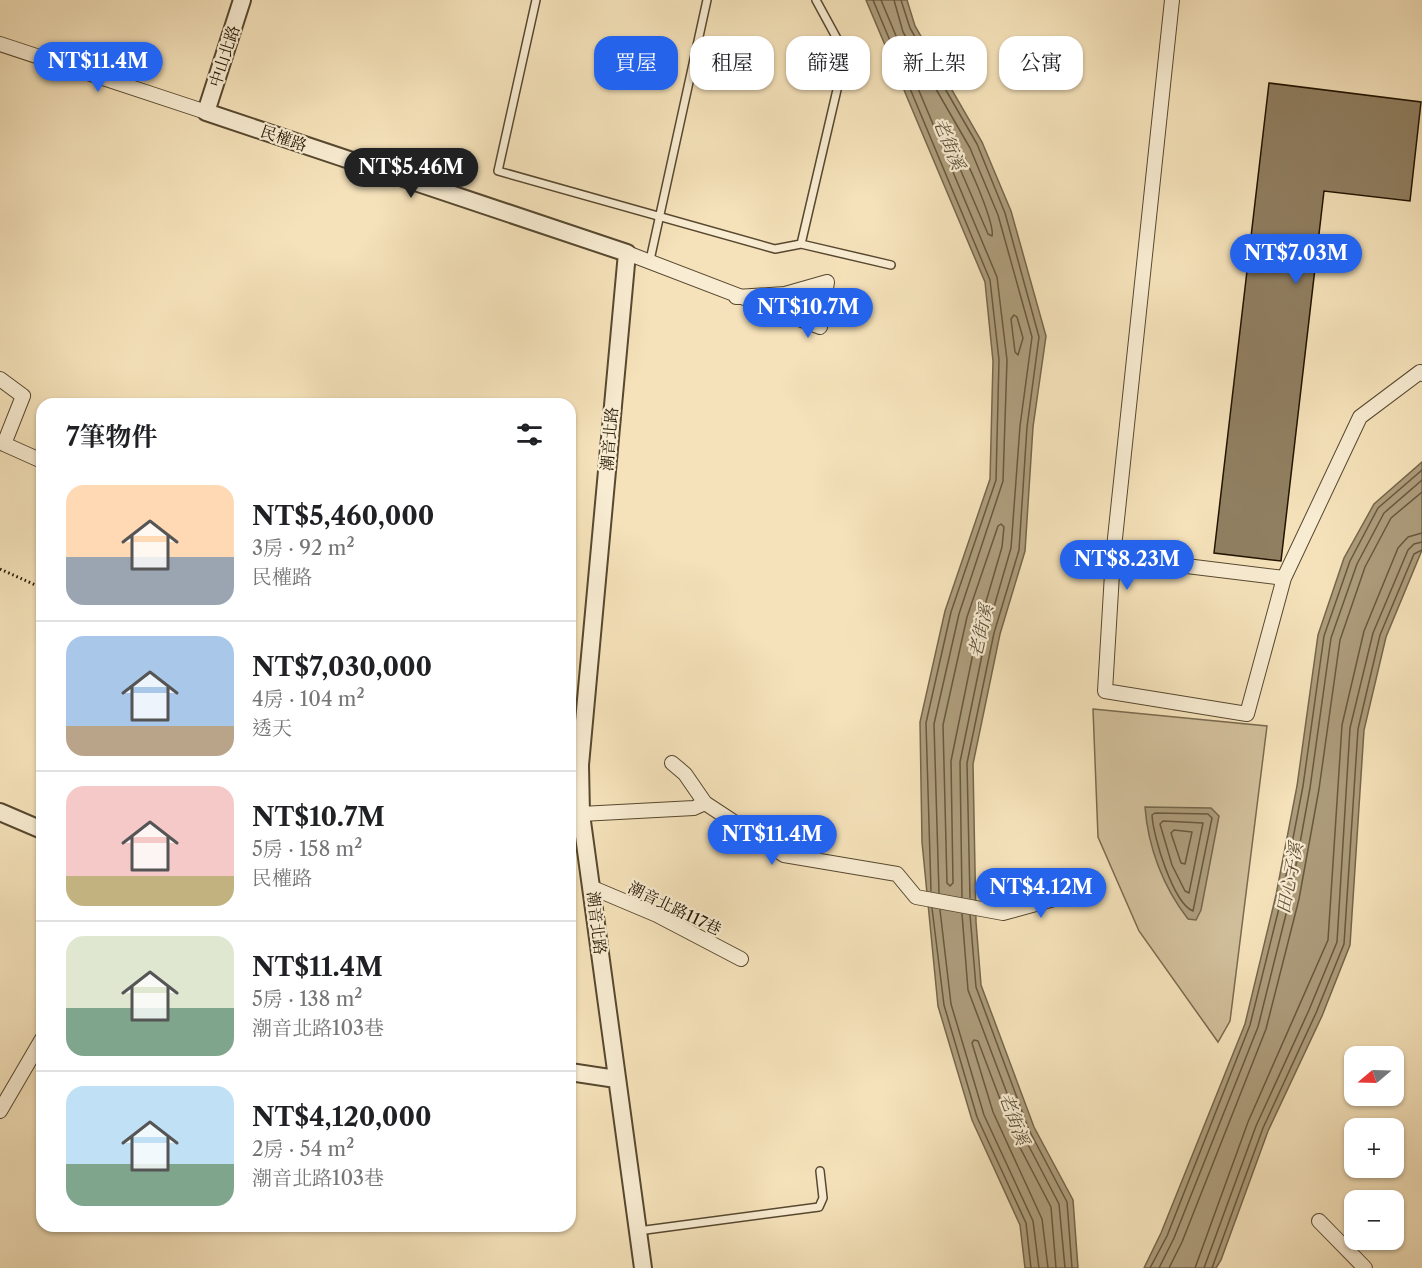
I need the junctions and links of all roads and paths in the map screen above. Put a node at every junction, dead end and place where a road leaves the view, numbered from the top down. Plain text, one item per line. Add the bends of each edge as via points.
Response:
1 (242, 0) edge
2 (536, 0) edge
3 (707, 0) edge
4 (816, 0) edge
5 (1172, 0) edge
6 (0, 44) edge
7 (206, 112) junction
8 (658, 215) junction
9 (801, 244) junction
10 (627, 253) junction
11 (650, 260) junction
12 (891, 265) dead end
13 (736, 297) junction
14 (1421, 373) edge
15 (0, 379) edge
16 (2, 445) edge
17 (36, 459) edge
18 (1113, 557) junction
19 (0, 568) edge
20 (1284, 578) junction
21 (36, 585) edge
22 (577, 731) edge
23 (672, 763) dead end
24 (705, 803) junction
25 (0, 812) edge
26 (581, 814) junction
27 (36, 827) edge
28 (593, 888) junction
29 (1094, 888) dead end
30 (741, 959) dead end
31 (36, 1049) edge
32 (576, 1073) edge
33 (616, 1078) junction
34 (0, 1111) edge
35 (820, 1171) dead end
36 (1319, 1221) dead end
37 (638, 1231) junction
38 (643, 1268) edge
39 (1365, 1268) edge

1 - 7 street, 中山北路
2 - 8 lane via 498,171
3 - 8 lane
4 - 9 lane via 841,46 843,64
5 - 18 street
6 - 7 street, 民權路
7 - 10 street, 民權路
8 - 9 lane via 775,249
8 - 11 lane
9 - 12 lane
10 - 11 street, 民權路
10 - 22 street, 潮音北路
11 - 13 street, 民權路
13 - 13 street, 民權路 via 820,327 827,282 785,294
14 - 20 street via 1360,417
15 - 16 street via 23,396
16 - 17 street
18 - 20 street
18 - 20 street via 1105,691 1247,714
19 - 21 path
22 - 26 street, 潮音北路
23 - 24 street via 685,774
24 - 26 street via 694,808
24 - 29 street via 784,855 897,874 916,897 1003,913
25 - 27 street
26 - 28 street, 潮音北路
28 - 30 street, 潮音北路117巷 via 657,915
28 - 33 street, 潮音北路
31 - 34 street
32 - 33 street
33 - 37 street, 潮音北路
35 - 37 lane via 823,1198 819,1207
36 - 39 street
37 - 38 street, 潮音北路

